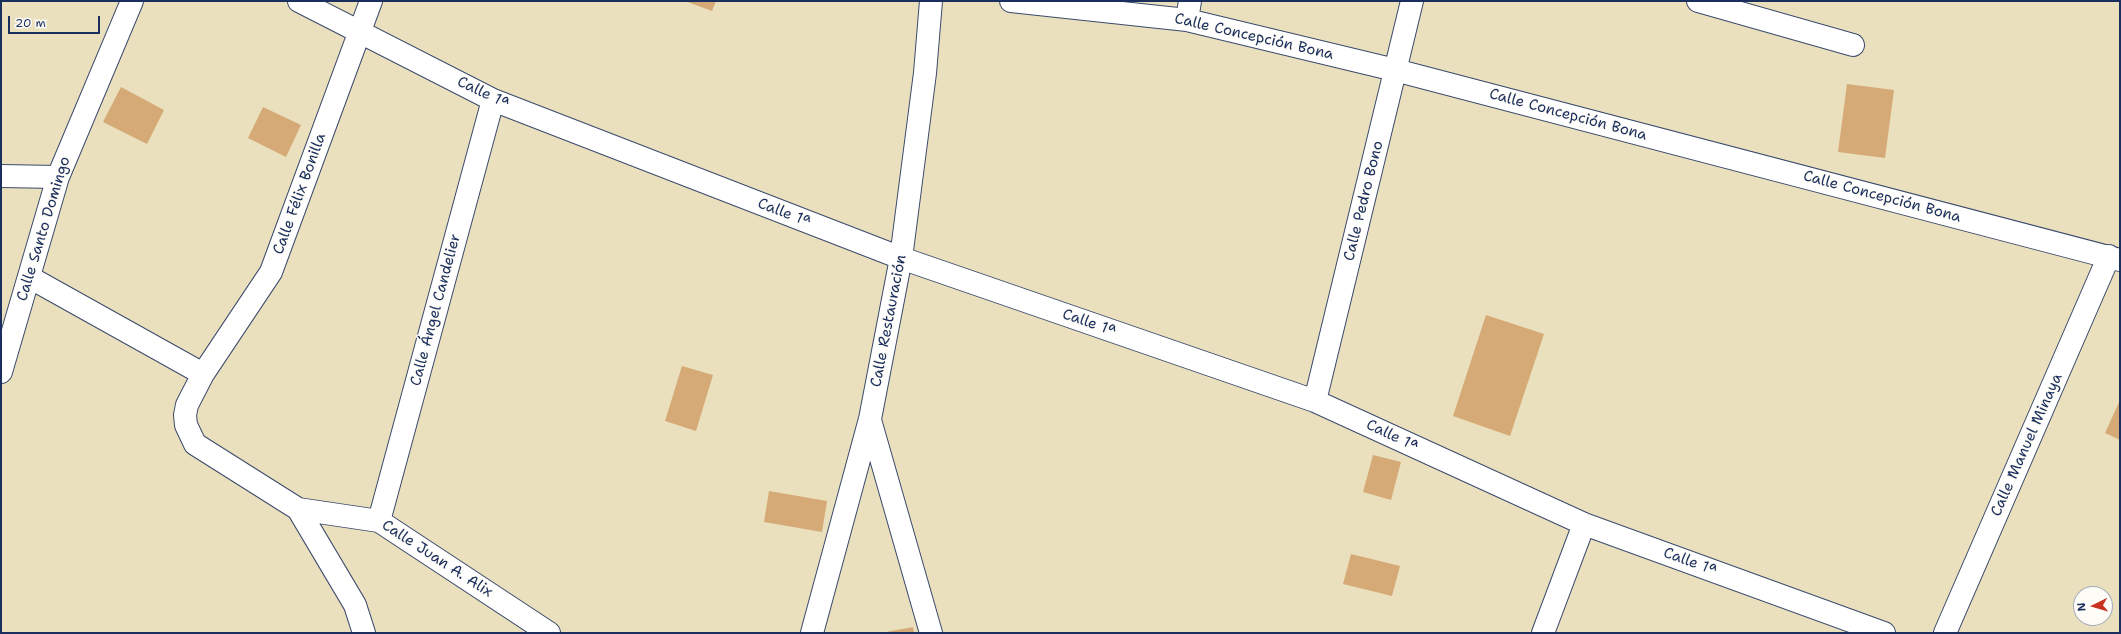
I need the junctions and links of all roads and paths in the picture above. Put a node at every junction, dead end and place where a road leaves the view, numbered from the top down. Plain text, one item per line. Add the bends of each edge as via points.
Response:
1 (132, 1) edge
2 (299, 1) edge
3 (371, 1) edge
4 (931, 1) edge
5 (1011, 1) edge
6 (1412, 1) edge
7 (1698, 1) edge
8 (1189, 11) edge
9 (360, 30) junction
10 (1852, 45) dead end
11 (1395, 70) junction
12 (493, 100) junction
13 (1, 176) edge
14 (58, 177) junction
15 (901, 258) junction
16 (2115, 258) edge
17 (29, 277) junction
18 (1, 372) edge
19 (203, 374) junction
20 (1315, 401) junction
21 (870, 419) junction
22 (298, 509) junction
23 (379, 521) junction
24 (1584, 524) junction
25 (364, 633) edge
26 (549, 633) edge
27 (812, 633) edge
28 (931, 633) edge
29 (1543, 633) edge
30 (1884, 633) edge
31 (1945, 633) edge

1 - 14 street, Calle Santo Domingo
2 - 9 street, Calle 1ª
3 - 9 street, Calle Félix Bonilla
4 - 15 street, Calle Restauración
5 - 8 street, Calle Concepción Bona
6 - 11 street, Calle Pedro Bono
7 - 10 street
8 - 11 street, Calle Concepción Bona
9 - 12 street, Calle 1ª
9 - 19 street, Calle Félix Bonilla via 271,272
11 - 16 street, Calle Concepción Bona
11 - 20 street, Calle Pedro Bono
12 - 15 street, Calle 1ª
12 - 23 street, Calle Ángel Candelier
13 - 14 street
14 - 17 street, Calle Santo Domingo
15 - 20 street, Calle 1ª
15 - 21 street, Calle Restauración
16 - 31 street, Calle Manuel Minaya
17 - 18 street, Calle Santo Domingo
17 - 19 street
19 - 22 street, Calle Juan A. Alix via 184,415 189,435 195,444
20 - 24 street, Calle 1ª
21 - 27 street
21 - 28 street, Calle Restauración
22 - 23 street, Calle Juan A. Alix
22 - 25 street via 355,606
23 - 26 street, Calle Juan A. Alix
24 - 29 street
24 - 30 street, Calle 1ª

